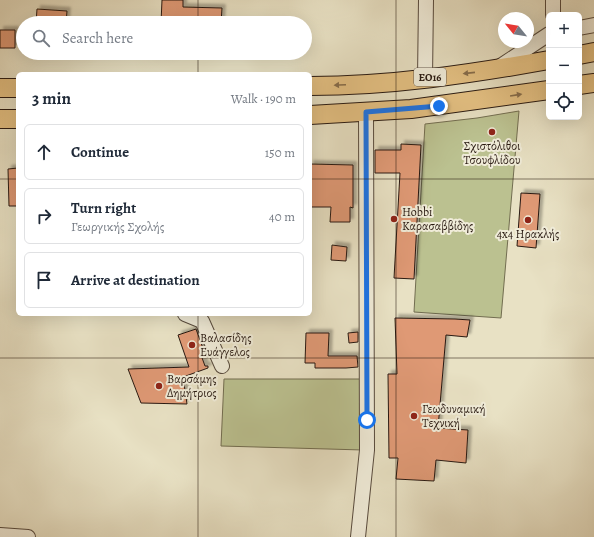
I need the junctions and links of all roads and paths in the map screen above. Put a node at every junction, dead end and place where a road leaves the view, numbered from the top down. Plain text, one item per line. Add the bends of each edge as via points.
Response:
1 (426, 0) edge
2 (553, 0) edge
3 (553, 12) edge
4 (594, 25) edge
5 (582, 27) edge
6 (546, 36) edge
7 (594, 52) edge
8 (582, 54) edge
9 (546, 61) edge
10 (494, 70) junction
11 (425, 78) junction
12 (594, 83) edge
13 (582, 85) edge
14 (312, 86) edge
15 (0, 88) edge
16 (16, 88) edge
17 (546, 90) edge
18 (366, 112) junction
19 (312, 115) edge
20 (0, 119) edge
21 (16, 119) edge
22 (190, 316) edge
23 (222, 366) dead end
24 (0, 535) edge
25 (28, 537) edge
26 (358, 537) edge

1 - 11 street
2 - 3 street
4 - 5 street
6 - 10 street
7 - 8 main road
9 - 10 main road, ΕΟ16
10 -> 11 main road, ΕΟ16
11 -> 14 main road, ΕΟ16
12 - 13 main road
15 - 16 main road
18 -> 17 main road via 446,105
18 - 19 main road
18 - 26 street via 367,450
20 - 21 main road
22 - 23 street via 202,321
24 - 25 street

